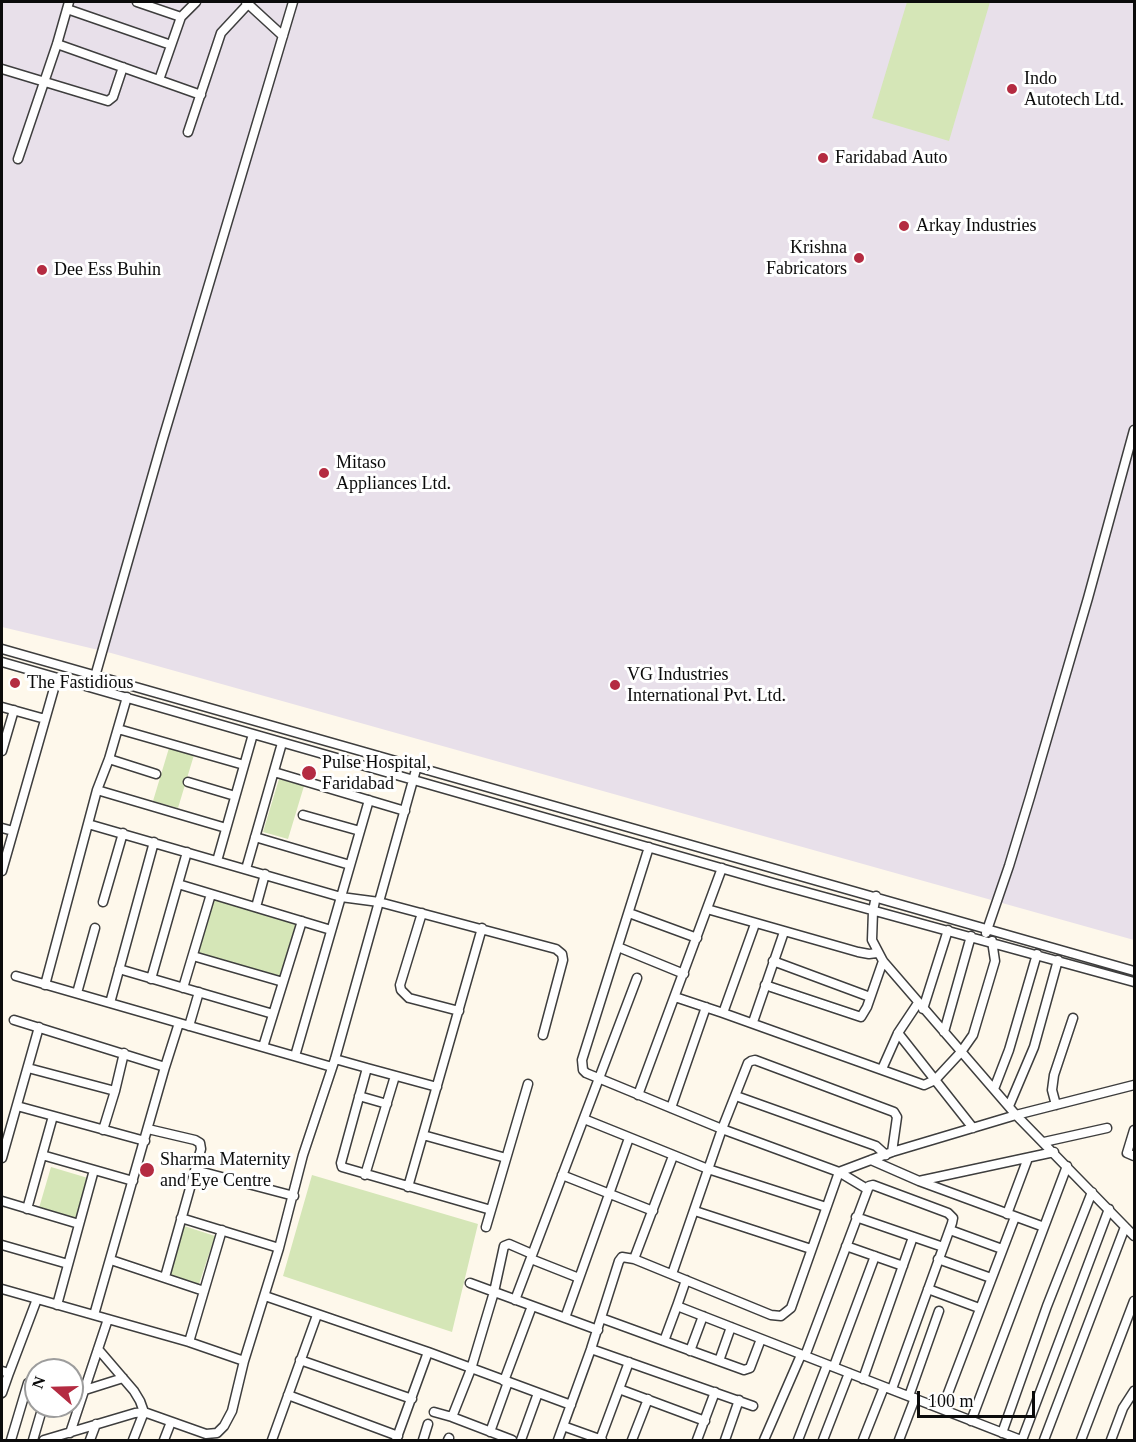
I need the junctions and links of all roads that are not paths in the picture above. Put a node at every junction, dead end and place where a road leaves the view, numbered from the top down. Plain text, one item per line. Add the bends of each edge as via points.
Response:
1 (137, 2) edge
2 (195, 2) edge
3 (293, 2) edge
4 (247, 3) edge
5 (68, 5) edge
6 (181, 17) junction
7 (283, 36) junction
8 (57, 44) junction
9 (171, 45) junction
10 (123, 67) junction
11 (2, 69) edge
12 (159, 80) junction
13 (44, 81) junction
14 (201, 95) junction
15 (188, 132) dead end
16 (18, 159) dead end
17 (1134, 430) edge
18 (2, 649) edge
19 (2, 662) edge
20 (96, 676) junction
21 (57, 678) junction
22 (107, 679) junction
23 (92, 688) junction
24 (103, 692) junction
25 (127, 697) junction
26 (2, 707) edge
27 (14, 710) junction
28 (45, 719) junction
29 (118, 729) junction
30 (253, 734) junction
31 (282, 742) junction
32 (2, 751) edge
33 (109, 759) junction
34 (244, 765) junction
35 (417, 766) junction
36 (273, 772) junction
37 (156, 774) dead end
38 (413, 780) junction
39 (188, 782) dead end
40 (97, 790) junction
41 (235, 796) junction
42 (369, 800) junction
43 (405, 811) junction
44 (303, 815) dead end
45 (88, 824) junction
46 (2, 828) edge
47 (226, 828) junction
48 (13, 831) junction
49 (360, 831) junction
50 (123, 833) junction
51 (255, 837) junction
52 (154, 842) junction
53 (649, 847) junction
54 (187, 852) junction
55 (217, 861) junction
56 (350, 865) junction
57 (722, 868) junction
58 (246, 869) junction
59 (2, 871) edge
60 (265, 874) junction
61 (178, 884) junction
62 (211, 894) junction
63 (876, 896) junction
64 (341, 897) junction
65 (103, 902) dead end
66 (379, 902) junction
67 (256, 907) junction
68 (707, 909) junction
69 (873, 911) junction
70 (422, 913) junction
71 (629, 913) junction
72 (302, 921) junction
73 (755, 924) junction
74 (95, 928) dead end
75 (482, 928) junction
76 (988, 929) junction
77 (331, 930) junction
78 (948, 930) junction
79 (784, 932) junction
80 (971, 936) junction
81 (697, 938) junction
82 (988, 940) junction
83 (618, 947) junction
84 (877, 953) junction
85 (1037, 954) junction
86 (192, 956) junction
87 (1058, 960) junction
88 (773, 961) junction
89 (883, 961) junction
90 (120, 969) junction
91 (1134, 971) edge
92 (684, 974) junction
93 (16, 976) dead end
94 (637, 978) dead end
95 (151, 979) junction
96 (283, 982) junction
97 (1134, 982) edge
98 (45, 985) junction
99 (765, 985) junction
100 (183, 988) junction
101 (199, 992) junction
102 (76, 993) junction
103 (675, 997) junction
104 (870, 997) junction
105 (110, 1003) junction
106 (921, 1006) junction
107 (706, 1007) junction
108 (459, 1011) junction
109 (723, 1012) junction
110 (273, 1014) junction
111 (1073, 1018) dead end
112 (14, 1020) dead end
113 (753, 1022) junction
114 (179, 1023) junction
115 (189, 1026) junction
116 (39, 1028) junction
117 (944, 1032) junction
118 (898, 1033) junction
119 (543, 1035) dead end
120 (263, 1047) junction
121 (961, 1052) junction
122 (124, 1053) junction
123 (295, 1056) junction
124 (334, 1063) junction
125 (165, 1067) junction
126 (28, 1068) junction
127 (367, 1068) junction
128 (882, 1070) junction
129 (395, 1076) junction
130 (599, 1079) junction
131 (935, 1080) junction
132 (528, 1084) dead end
133 (1134, 1085) edge
134 (437, 1087) junction
135 (994, 1089) junction
136 (116, 1091) junction
137 (638, 1095) junction
138 (359, 1096) junction
139 (736, 1096) junction
140 (387, 1104) junction
141 (1056, 1105) junction
142 (16, 1106) junction
143 (1009, 1106) junction
144 (671, 1108) junction
145 (1016, 1115) junction
146 (53, 1116) junction
147 (584, 1119) junction
148 (973, 1128) junction
149 (1107, 1128) dead end
150 (148, 1129) junction
151 (103, 1130) junction
152 (722, 1130) junction
153 (1134, 1130) edge
154 (5, 1135) edge
155 (423, 1135) junction
156 (630, 1138) junction
157 (145, 1141) junction
158 (1044, 1142) junction
159 (1054, 1152) junction
160 (889, 1154) junction
161 (42, 1155) junction
162 (672, 1156) junction
163 (1134, 1156) edge
164 (2, 1158) edge
165 (506, 1158) junction
166 (1028, 1158) junction
167 (871, 1160) junction
168 (1068, 1166) junction
169 (708, 1169) junction
170 (94, 1170) junction
171 (195, 1170) junction
172 (839, 1172) junction
173 (365, 1175) junction
174 (562, 1175) junction
175 (133, 1181) junction
176 (919, 1181) junction
177 (408, 1187) junction
178 (867, 1189) junction
179 (1092, 1192) junction
180 (610, 1193) junction
181 (294, 1196) junction
182 (2, 1201) edge
183 (826, 1207) junction
184 (27, 1209) junction
185 (1109, 1209) junction
186 (491, 1210) junction
187 (653, 1211) junction
188 (695, 1211) junction
189 (1011, 1215) junction
190 (856, 1217) junction
191 (181, 1218) junction
192 (80, 1224) junction
193 (486, 1227) dead end
194 (1044, 1227) junction
195 (1125, 1227) junction
196 (222, 1230) junction
197 (950, 1230) junction
198 (1134, 1236) edge
199 (913, 1237) junction
200 (2, 1245) edge
201 (846, 1246) junction
202 (943, 1246) junction
203 (279, 1248) junction
204 (811, 1249) junction
205 (1002, 1249) junction
206 (874, 1256) junction
207 (532, 1257) junction
208 (634, 1259) junction
209 (939, 1259) junction
210 (111, 1260) junction
211 (68, 1264) junction
212 (903, 1266) junction
213 (672, 1274) junction
214 (165, 1277) junction
215 (579, 1278) junction
216 (991, 1278) junction
217 (686, 1280) junction
218 (470, 1283) dead end
219 (2, 1289) edge
220 (928, 1289) junction
221 (204, 1291) junction
222 (494, 1292) junction
223 (265, 1296) junction
224 (37, 1299) junction
225 (515, 1300) junction
226 (1134, 1301) edge
227 (57, 1305) junction
228 (532, 1306) junction
229 (677, 1306) junction
230 (979, 1308) junction
231 (939, 1311) dead end
232 (94, 1315) junction
233 (316, 1315) junction
234 (703, 1316) junction
235 (565, 1318) junction
236 (602, 1318) junction
237 (108, 1319) junction
238 (731, 1327) junction
239 (598, 1330) junction
240 (761, 1339) junction
241 (664, 1341) junction
242 (189, 1342) junction
243 (98, 1349) junction
244 (591, 1349) junction
245 (690, 1351) junction
246 (428, 1352) junction
247 (803, 1356) junction
248 (300, 1360) junction
249 (244, 1361) junction
250 (719, 1361) junction
251 (629, 1362) junction
252 (830, 1365) junction
253 (471, 1369) junction
254 (5, 1372) edge
255 (849, 1373) junction
256 (123, 1378) junction
257 (863, 1378) junction
258 (506, 1382) junction
259 (888, 1388) junction
260 (619, 1389) junction
261 (85, 1390) junction
262 (1134, 1391) edge
263 (715, 1392) junction
264 (2, 1393) edge
265 (538, 1393) junction
266 (24, 1395) edge
267 (288, 1395) junction
268 (912, 1397) junction
269 (412, 1399) junction
270 (648, 1399) junction
271 (739, 1400) junction
272 (571, 1405) junction
273 (753, 1406) dead end
274 (942, 1409) junction
275 (144, 1412) junction
276 (434, 1412) dead end
277 (452, 1417) junction
278 (39, 1418) edge
279 (705, 1421) junction
280 (971, 1421) junction
281 (171, 1422) junction
282 (96, 1424) junction
283 (428, 1424) dead end
284 (563, 1426) junction
285 (490, 1432) junction
286 (70, 1433) junction
287 (206, 1434) junction
288 (1002, 1436) edge
289 (397, 1438) edge
290 (12, 1440) edge
291 (33, 1440) edge
292 (49, 1440) edge
293 (90, 1440) edge
294 (133, 1440) edge
295 (164, 1440) edge
296 (215, 1440) edge
297 (275, 1440) edge
298 (423, 1440) edge
299 (512, 1440) edge
300 (521, 1440) edge
301 (558, 1440) edge
302 (601, 1440) edge
303 (632, 1440) edge
304 (698, 1440) edge
305 (725, 1440) edge
306 (764, 1440) edge
307 (798, 1440) edge
308 (823, 1440) edge
309 (863, 1440) edge
310 (899, 1440) edge
311 (1022, 1440) edge
312 (1044, 1440) edge
313 (1081, 1440) edge
314 (1111, 1440) edge

1 - 6 street
2 - 6 street
3 - 7 street
4 - 7 street
4 - 14 street via 221,33
5 - 8 street
5 - 9 street
6 - 9 street
7 - 20 street
8 - 10 street
8 - 13 street
9 - 12 street
10 - 12 street
10 - 13 street via 108,101
11 - 13 street
12 - 14 street
13 - 16 street
14 - 15 street
17 - 76 street via 1043,753
18 - 20 street
19 - 21 street
20 - 22 street
20 - 23 street
21 - 23 street
21 - 28 street
22 - 24 street
22 - 35 street
23 - 24 street
24 - 25 street
25 - 29 street
25 - 30 street
26 - 27 street
27 - 28 street
27 - 32 street
28 - 48 street
29 - 33 street
29 - 34 street
30 - 31 street
30 - 34 street
31 - 36 street
31 - 38 street
33 - 37 street
33 - 40 street
34 - 41 street
35 - 38 street
35 - 63 street
36 - 42 street
36 - 51 street
38 - 43 street
38 - 53 street
39 - 41 street
40 - 45 street
40 - 47 street
41 - 47 street
42 - 43 street
42 - 49 street
43 - 66 street
44 - 49 street
45 - 50 street
45 - 98 street
46 - 48 street
47 - 55 street
48 - 59 street
49 - 56 street
50 - 52 street
50 - 65 street
51 - 56 street
51 - 58 street
52 - 54 street
52 - 90 street
53 - 57 street
53 - 71 street
54 - 55 street
54 - 61 street
55 - 58 street
56 - 64 street
57 - 68 street
57 - 69 street
58 - 60 street
60 - 64 street
60 - 67 street
61 - 62 street
61 - 95 street
62 - 67 street
62 - 86 street
63 - 69 street
63 - 76 street
64 - 66 street
64 - 77 street
66 - 70 street
66 - 124 street
67 - 72 street
68 - 73 street
68 - 81 street
69 - 78 street
69 - 84 street via 872,940
70 - 75 street
70 - 108 street via 401,990 409,998
71 - 81 street
71 - 83 street
72 - 77 street
72 - 96 street
73 - 79 street
73 - 109 street
74 - 102 street
75 - 108 street
75 - 119 street via 562,954
76 - 82 street
76 - 91 street
77 - 123 street
78 - 80 street
78 - 106 street
79 - 84 street via 858,952
79 - 88 street
80 - 82 street
80 - 117 street
81 - 92 street
82 - 85 street
82 - 121 street via 994,961 973,1035
83 - 92 street
83 - 130 street via 582,1060 582,1070
84 - 89 street
85 - 87 street
85 - 135 street
86 - 96 street
86 - 100 street
87 - 97 street
87 - 143 street via 1034,1047
88 - 99 street
88 - 104 street
89 - 104 street
89 - 106 street
90 - 95 street
90 - 105 street
92 - 103 street
93 - 98 street
94 - 130 street
95 - 100 street
96 - 110 street
98 - 102 street
99 - 104 street via 858,1018
99 - 113 street
100 - 101 street
101 - 110 street
101 - 115 street
102 - 105 street
103 - 107 street
103 - 137 street
105 - 114 street
106 - 117 street
106 - 118 street
107 - 109 street
107 - 144 street
108 - 134 street
109 - 113 street
110 - 120 street
111 - 141 street via 1054,1075
112 - 116 street
113 - 128 street
114 - 115 street
114 - 125 street
115 - 120 street
116 - 122 street
116 - 126 street
117 - 121 street
118 - 128 street
118 - 131 street
120 - 123 street
121 - 131 street
121 - 135 street
122 - 125 street
122 - 136 street
123 - 124 street
124 - 127 street
124 - 181 street via 303,1155
125 - 150 street
126 - 136 street
126 - 142 street
127 - 129 street
127 - 138 street
128 - 131 street via 924,1085
129 - 134 street
129 - 140 street
130 - 137 street
130 - 147 street
131 - 148 street
132 - 165 street
133 - 141 street
134 - 155 street
135 - 143 street
136 - 151 street
137 - 144 street
138 - 140 street
138 - 173 street via 341,1163 346,1169
139 - 152 street
139 - 160 street
139 - 160 street via 748,1063 755,1060 894,1112 897,1117
140 - 173 street
141 - 145 street
142 - 146 street
142 - 154 street
143 - 145 street
144 - 152 street
145 - 148 street
145 - 158 street
146 - 151 street
146 - 161 street
147 - 156 street
147 - 174 street
148 - 160 street
149 - 158 street
150 - 157 street
150 - 171 street via 200,1143
151 - 157 street
152 - 169 street
152 - 172 street
153 - 163 street via 1127,1153
154 - 164 street
155 - 165 street
155 - 177 street
156 - 162 street
156 - 180 street
157 - 175 street
158 - 159 street
159 - 166 street
159 - 168 street
160 - 167 street
161 - 170 street
161 - 184 street
162 - 169 street
162 - 187 street
165 - 186 street
166 - 176 street
166 - 189 street
167 - 172 street
167 - 176 street
168 - 179 street
168 - 194 street
169 - 183 street
169 - 188 street
170 - 175 street
170 - 192 street
171 - 181 street
171 - 191 street
172 - 178 street
172 - 183 street
173 - 177 street
174 - 180 street
174 - 207 street
175 - 210 street
176 - 189 street
177 - 186 street
178 - 190 street
178 - 197 street via 873,1185 948,1213 953,1218
179 - 185 street
179 - 288 street
180 - 187 street
180 - 215 street
181 - 203 street
182 - 184 street
183 - 204 street
184 - 192 street
185 - 195 street
185 - 311 street
186 - 193 street
187 - 208 street
188 - 204 street
188 - 213 street
189 - 194 street
189 - 205 street
190 - 199 street
190 - 201 street
191 - 196 street
191 - 214 street
192 - 211 street
194 - 280 street
195 - 198 street
195 - 312 street
196 - 203 street
196 - 221 street
197 - 202 street
197 - 205 street
199 - 202 street
199 - 212 street
200 - 211 street
201 - 206 street
201 - 247 street
202 - 209 street
203 - 223 street
204 - 217 street via 791,1308 781,1316
205 - 216 street
206 - 212 street
206 - 252 street
207 - 215 street
207 - 222 street via 506,1244
207 - 225 street
208 - 213 street
208 - 236 street via 622,1257 619,1261
209 - 216 street
209 - 220 street
210 - 214 street
210 - 232 street
211 - 227 street
212 - 257 street
213 - 217 street
214 - 221 street
215 - 235 street
216 - 230 street
217 - 229 street
218 - 222 street
219 - 224 street
220 - 230 street
220 - 259 street
221 - 242 street
222 - 225 street
222 - 253 street
223 - 233 street
223 - 249 street
224 - 227 street
224 - 254 street
225 - 228 street
226 - 313 street
227 - 232 street
228 - 235 street
228 - 258 street
229 - 234 street
229 - 241 street
230 - 274 street
231 - 268 street
232 - 237 street
233 - 246 street
233 - 248 street
234 - 238 street
234 - 245 street
235 - 239 street
236 - 239 street
236 - 241 street
237 - 242 street
237 - 243 street
238 - 240 street
238 - 250 street
239 - 244 street
240 - 247 street
240 - 250 street via 747,1370
241 - 245 street
242 - 249 street
243 - 256 street
243 - 261 street
244 - 251 street
244 - 272 street
245 - 250 street
246 - 253 street
246 - 269 street
247 - 252 street
247 - 306 street
248 - 267 street
248 - 269 street
249 - 287 street via 232,1411 217,1433
251 - 260 street
251 - 263 street
252 - 255 street
252 - 307 street
253 - 258 street
253 - 277 street
254 - 264 street
255 - 257 street
255 - 308 street
256 - 261 street
256 - 275 street
257 - 259 street
258 - 265 street
258 - 285 street
259 - 268 street
259 - 309 street
260 - 270 street
260 - 302 street
261 - 286 street
262 - 314 street
263 - 271 street
263 - 279 street
265 - 272 street
265 - 300 street
266 - 290 street
267 - 289 street
267 - 297 street
268 - 274 street
268 - 310 street
269 - 289 street
270 - 279 street
270 - 303 street
271 - 273 street
271 - 305 street
272 - 284 street
274 - 280 street
275 - 281 street
275 - 282 street
275 - 294 street
276 - 277 street
277 - 285 street
278 - 291 street
279 - 304 street
280 - 288 street
281 - 287 street
281 - 295 street
282 - 286 street
282 - 293 street
283 - 298 street
284 - 301 street
284 - 302 street
285 - 299 street
286 - 292 street
287 - 296 street
288 - 311 street

